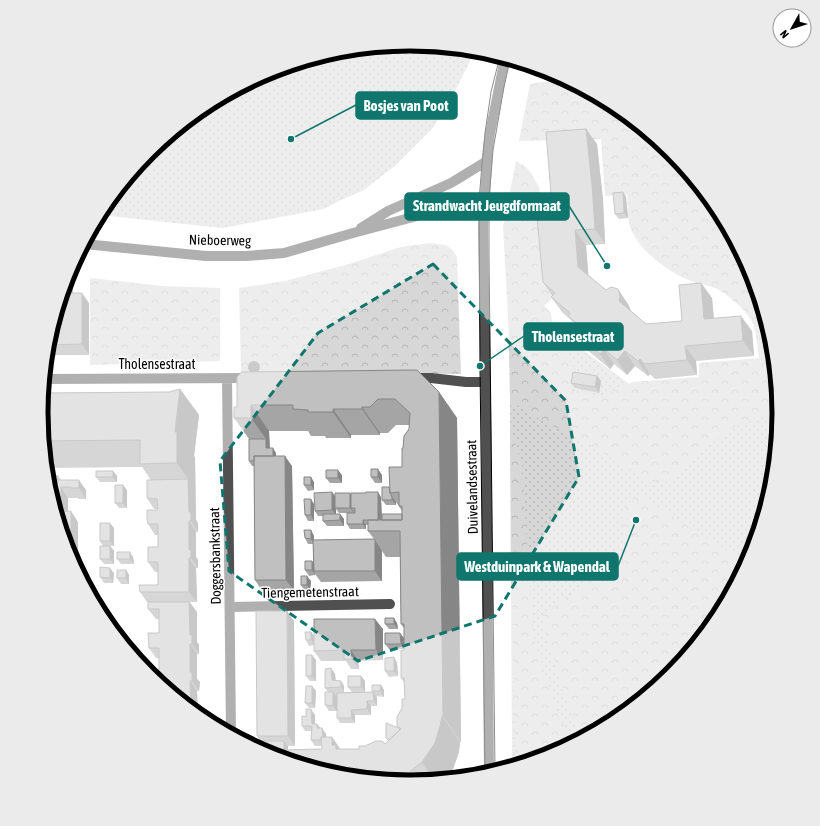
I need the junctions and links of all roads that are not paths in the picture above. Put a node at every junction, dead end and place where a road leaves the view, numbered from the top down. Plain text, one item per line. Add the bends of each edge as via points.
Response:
1 (504, 63) edge
2 (487, 161) junction
3 (484, 200) junction
4 (353, 233) junction
5 (89, 245) edge
6 (226, 378) junction
7 (258, 378) edge
8 (399, 378) edge
9 (50, 379) edge
10 (485, 382) junction
11 (390, 604) dead end
12 (230, 607) junction
13 (231, 728) edge
14 (489, 766) edge

1 - 2 street
2 - 3 street
2 - 4 street, Nieboerweg via 451,183 388,211
3 - 4 street, Nieboerweg
3 - 10 street, Duivelandsestraat
4 - 5 street, Nieboerweg via 284,253 246,256 206,256
6 - 7 street, Tholensestraat
6 - 9 street, Tholensestraat
6 - 12 street, Doggersbankstraat
8 - 10 street
10 - 14 street, Duivelandsestraat
11 - 12 street, Tiengemetenstraat
12 - 13 street, Doggersbankstraat

